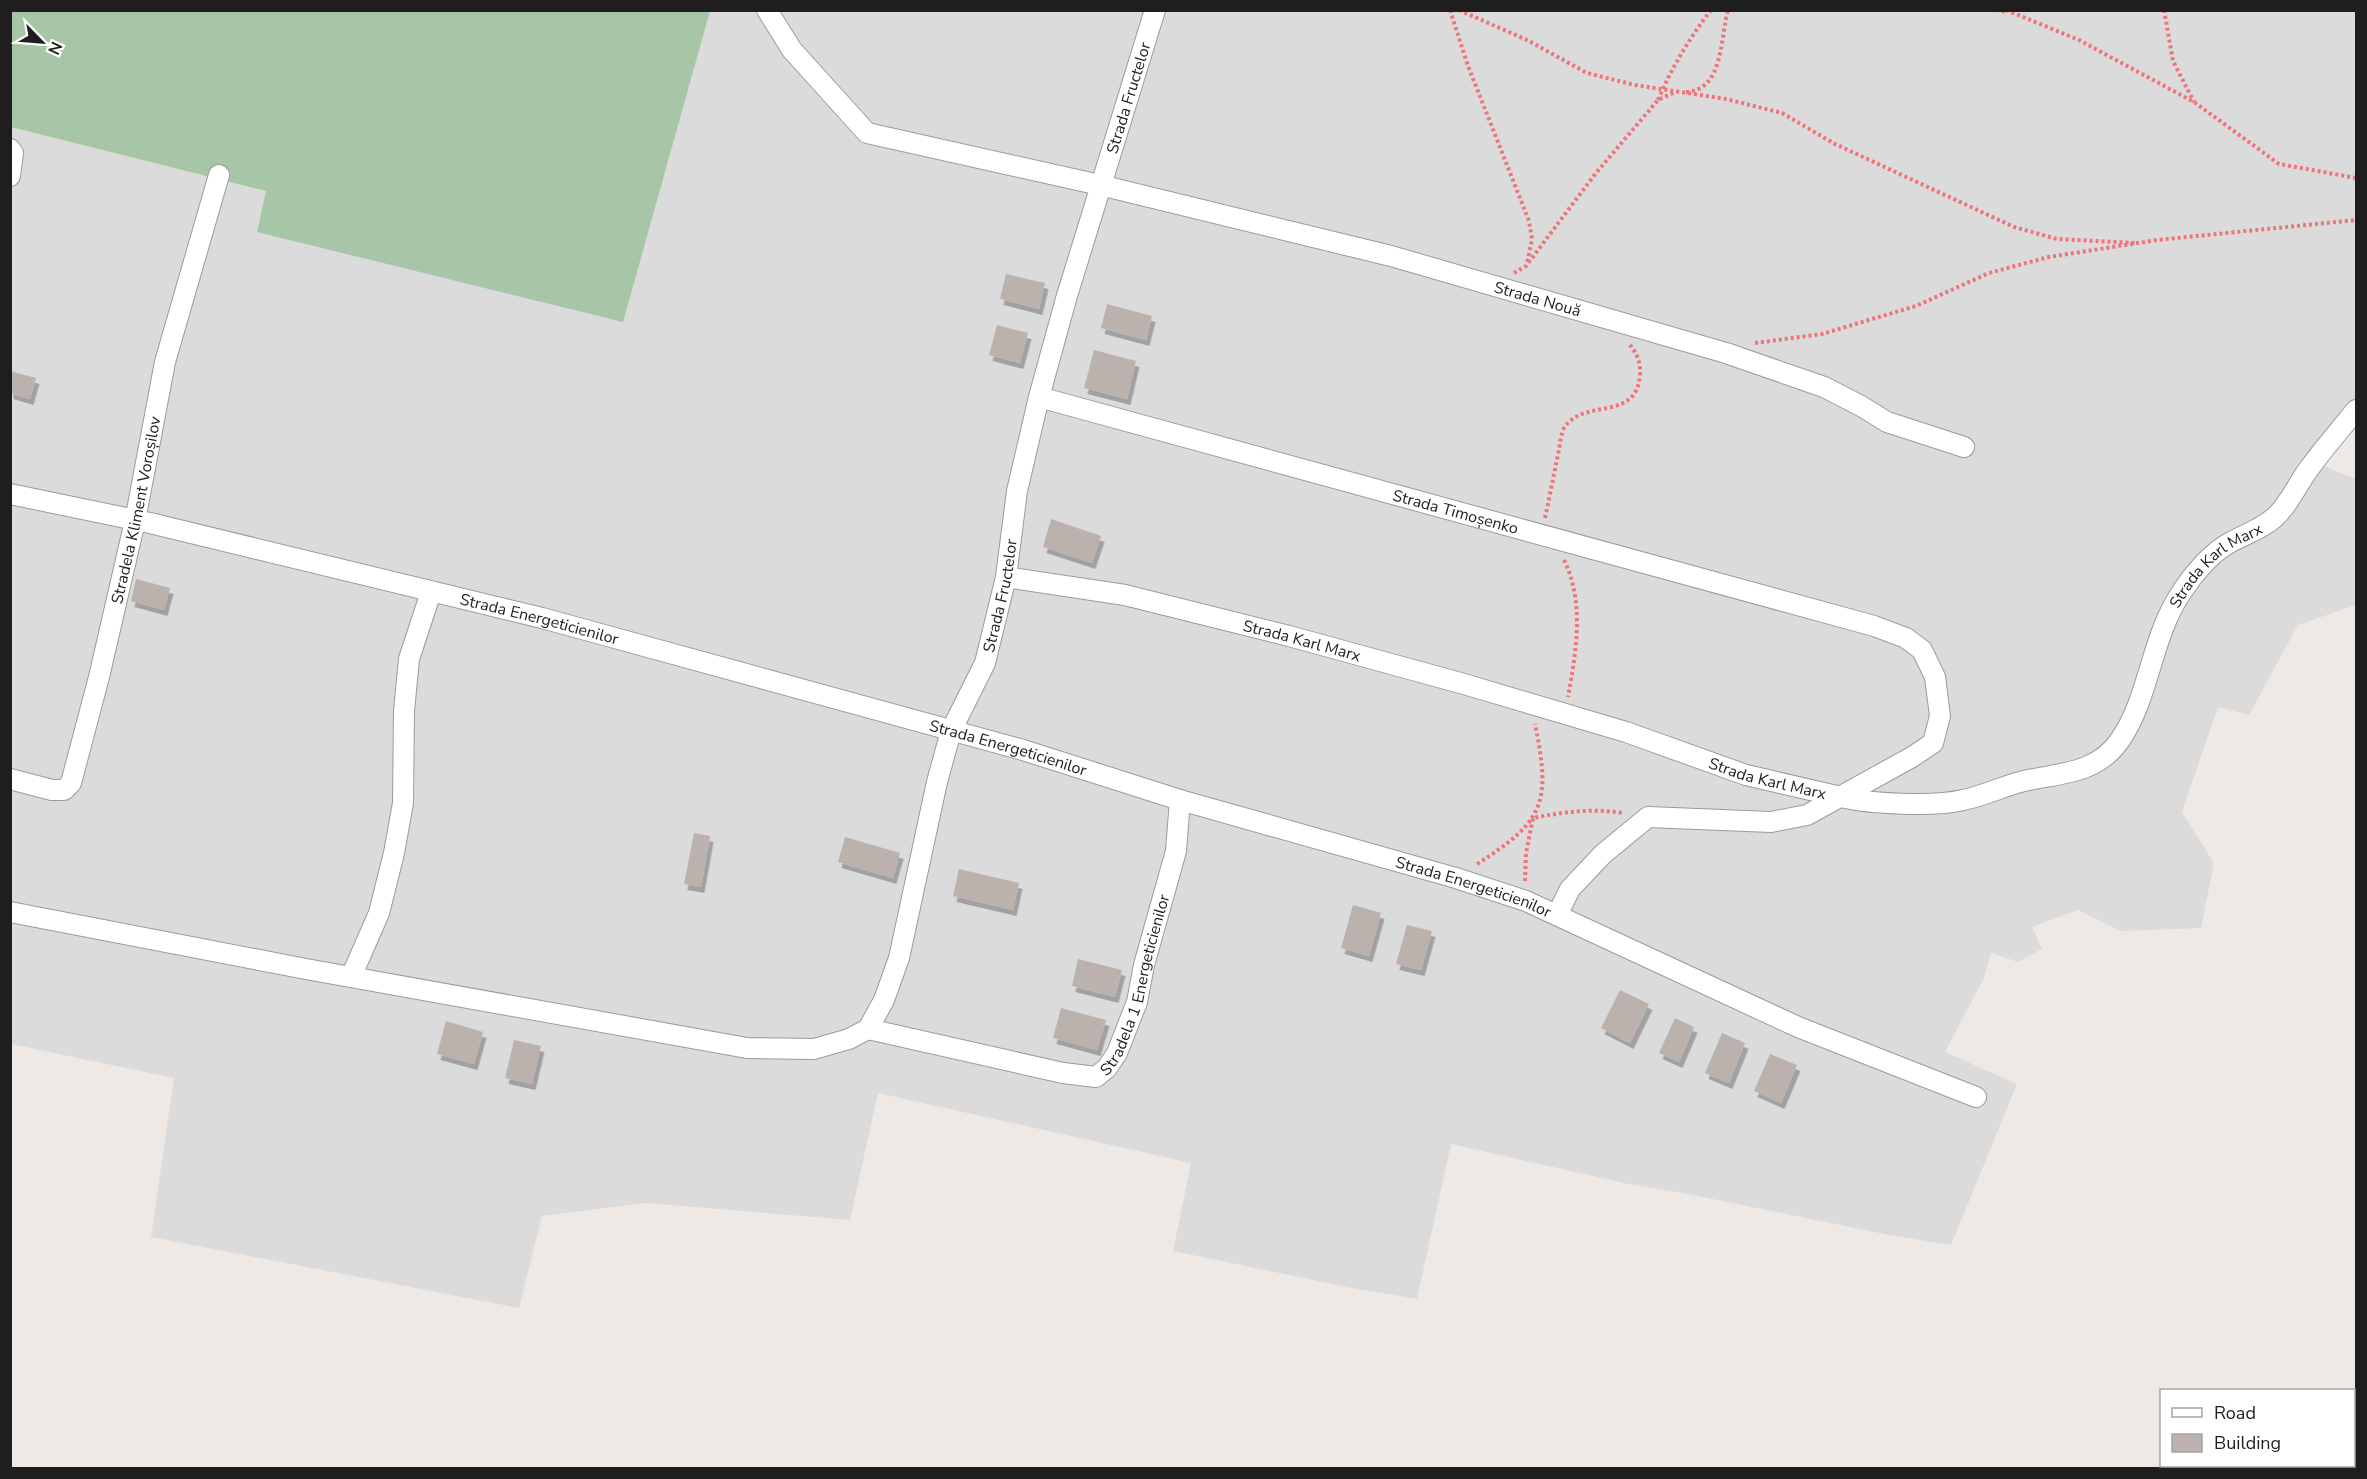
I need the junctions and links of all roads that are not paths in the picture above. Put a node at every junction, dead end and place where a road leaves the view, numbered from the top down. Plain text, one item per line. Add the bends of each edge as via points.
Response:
1 (767, 10) edge
2 (1155, 10) edge
3 (10, 149) edge
4 (219, 175) dead end
5 (10, 176) edge
6 (1100, 185) junction
7 (1039, 397) junction
8 (2356, 410) edge
9 (1964, 447) dead end
10 (10, 494) edge
11 (135, 521) junction
12 (1006, 576) junction
13 (431, 592) junction
14 (951, 730) junction
15 (10, 779) edge
16 (1841, 797) junction
17 (1180, 800) junction
18 (10, 912) edge
19 (1557, 915) junction
20 (351, 977) junction
21 (868, 1029) junction
22 (1976, 1097) dead end

1 - 6 street via 792,50 867,133
2 - 6 street, Strada Fructelor
3 - 5 street
4 - 11 street, Stradela Kliment Voroșilov via 165,362
6 - 7 street, Strada Fructelor
6 - 9 street, Strada Nouă via 1391,256 1726,353 1824,387 1887,422
7 - 12 street, Strada Fructelor via 1017,491
7 - 16 street, Strada Timoșenko via 1906,638 1922,650 1935,677 1940,716 1933,743
8 - 16 street, Strada Karl Marx via 2276,517 2228,543 2183,590 2154,650 2134,714 2109,755 2091,767 2021,782 1962,801 1912,803
10 - 11 street, Strada Energeticienilor
11 - 13 street, Strada Energeticienilor
11 - 15 street, Stradela Kliment Voroșilov via 71,783 64,790 52,790
12 - 14 street, Strada Fructelor via 985,663
12 - 16 street, Strada Karl Marx via 1125,595 1289,636 1626,732 1746,775
13 - 14 street, Strada Energeticienilor via 542,618
13 - 20 street via 409,659 403,803 394,853 379,913
14 - 17 street, Strada Energeticienilor
14 - 21 street, Strada Fructelor via 899,958 884,1000
16 - 19 street, Strada Timoșenko via 1807,815 1771,822 1648,817 1603,854 1570,889
17 - 19 street, Strada Energeticienilor via 1456,878
17 - 21 street, Stradela 1 Energeticienilor via 1176,851 1137,1002 1117,1053 1096,1077 1062,1073
18 - 20 street
19 - 22 street, Strada Energeticienilor via 1798,1027
20 - 21 street via 747,1048 814,1049

